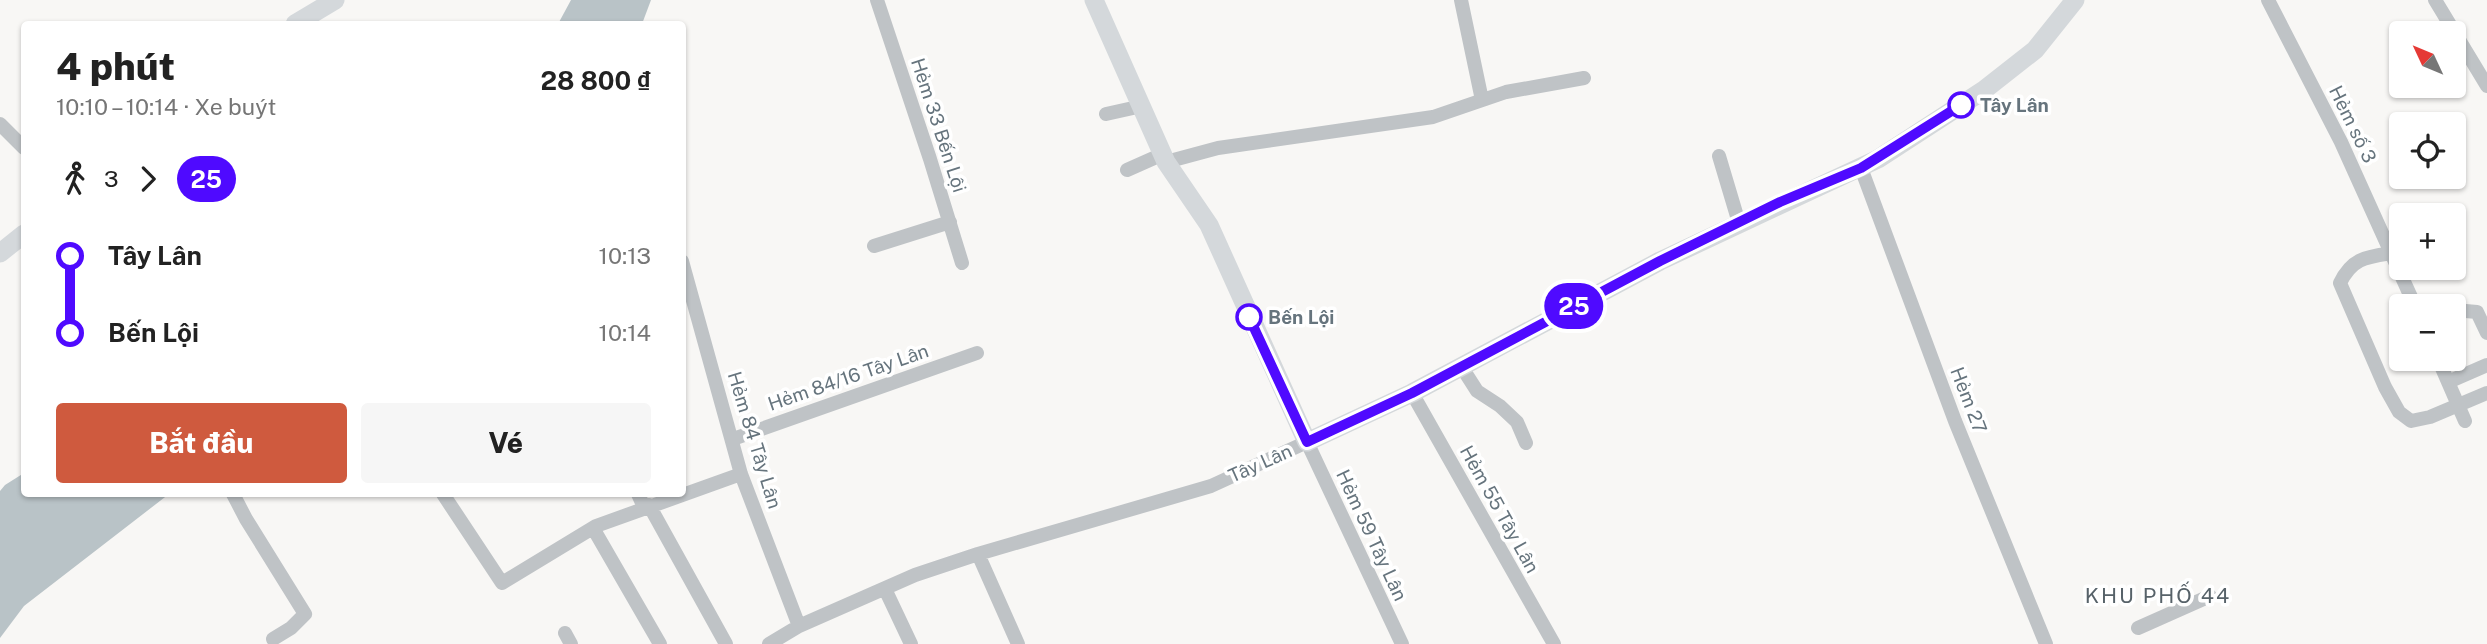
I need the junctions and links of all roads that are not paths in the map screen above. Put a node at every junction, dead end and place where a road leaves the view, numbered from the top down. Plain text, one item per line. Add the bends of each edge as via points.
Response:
1 (335, 0) edge
2 (877, 0) edge
3 (1094, 0) edge
4 (1461, 0) edge
5 (2075, 0) edge
6 (2269, 0) edge
7 (2435, 0) edge
8 (300, 21) edge
9 (1584, 78) dead end
10 (2487, 86) edge
11 (1482, 100) junction
12 (1142, 106) junction
13 (1106, 114) dead end
14 (0, 124) edge
15 (21, 145) edge
16 (1719, 156) dead end
17 (1165, 158) junction
18 (1861, 168) junction
19 (1127, 170) dead end
20 (950, 222) junction
21 (1739, 223) junction
22 (21, 236) edge
23 (874, 246) dead end
24 (2389, 246) edge
25 (0, 253) edge
26 (2389, 253) edge
27 (962, 263) dead end
28 (686, 275) edge
29 (2466, 311) edge
30 (2487, 333) edge
31 (976, 352) dead end
32 (2487, 365) edge
33 (1461, 366) junction
34 (2443, 371) edge
35 (2448, 382) junction
36 (1412, 393) junction
37 (2487, 393) edge
38 (2458, 405) junction
39 (2465, 421) dead end
40 (733, 439) junction
41 (1307, 442) junction
42 (1526, 443) dead end
43 (741, 474) junction
44 (686, 490) edge
45 (235, 497) edge
46 (445, 497) edge
47 (661, 497) edge
48 (644, 502) edge
49 (593, 528) junction
50 (978, 554) junction
51 (885, 589) junction
52 (2210, 596) dead end
53 (799, 626) junction
54 (2138, 628) dead end
55 (273, 639) dead end
56 (660, 644) edge
57 (726, 644) edge
58 (769, 644) edge
59 (911, 644) edge
60 (1018, 644) edge
61 (1402, 644) edge
62 (1554, 644) edge
63 (2046, 644) edge

1 - 8 street
2 - 20 street, Hẻm 33 Bến Lội
3 - 12 street
4 - 11 street
5 - 18 street, Tây Lân via 2035,50 1961,105
6 - 24 street, Hẻm số 3
7 - 10 street
9 - 11 street
11 - 17 street via 1433,117
12 - 13 street
12 - 17 street
14 - 15 street
16 - 21 street
17 - 19 street
17 - 41 street via 1209,225
18 - 21 street, Tây Lân
18 - 63 street, Hẻm 27 via 1955,421
20 - 23 street
20 - 27 street, Hẻm 33 Bến Lội
21 - 33 street, Tây Lân
22 - 25 street
26 - 38 street via 2365,257 2347,268 2340,284 2356,322 2399,412 2411,421
28 - 40 street, Hẻm 84 Tây Lân
29 - 30 street via 2477,312
31 - 40 street, Hẻm 84/16 Tây Lân
32 - 35 street
33 - 36 street, Tây Lân
33 - 42 street via 1477,391 1517,422
34 - 35 street
35 - 38 street
36 - 41 street, Tây Lân
36 - 62 street, Hẻm 55 Tây Lân
37 - 38 street
38 - 39 street
40 - 43 street, Hẻm 84 Tây Lân
41 - 50 street, Tây Lân via 1211,486
41 - 61 street, Hẻm 59 Tây Lân
43 - 44 street
43 - 53 street, Hẻm 84 Tây Lân
45 - 55 street via 305,614
46 - 49 street via 502,583
47 - 48 street
48 - 49 street
48 - 57 street
49 - 56 street
50 - 51 street, Tây Lân
50 - 60 street
51 - 53 street, Tây Lân
51 - 59 street
52 - 54 street
53 - 58 street, Tây Lân

